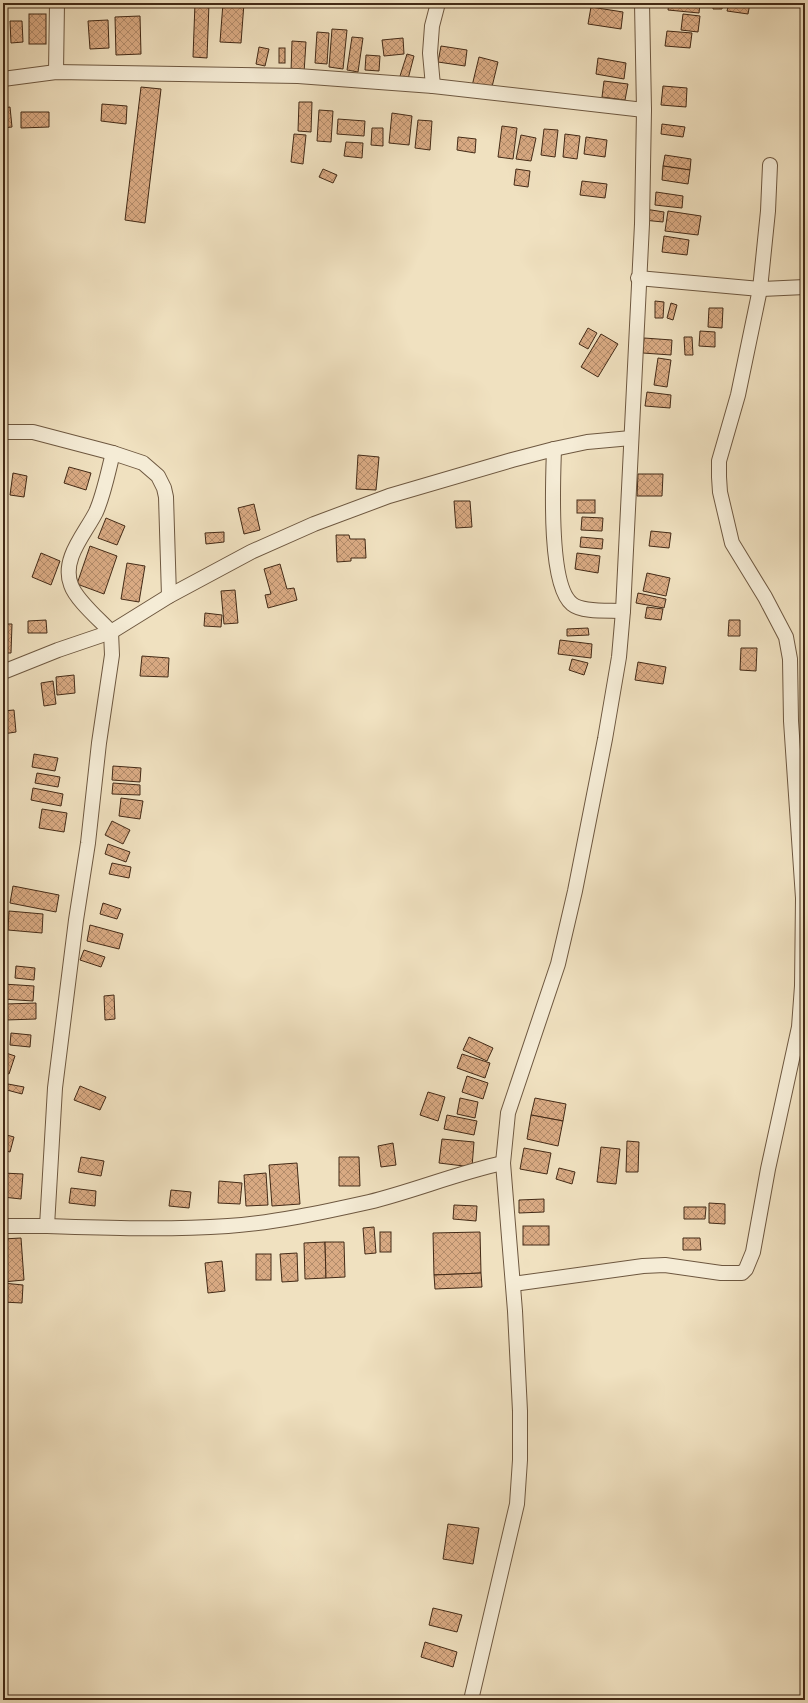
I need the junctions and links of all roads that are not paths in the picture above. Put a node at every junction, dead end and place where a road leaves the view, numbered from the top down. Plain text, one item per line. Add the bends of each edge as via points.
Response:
1 (57, 3) edge
2 (438, 3) edge
3 (642, 3) edge
4 (56, 72) junction
5 (3, 79) edge
6 (433, 86) junction
7 (644, 110) junction
8 (770, 165) dead end
9 (638, 278) junction
10 (805, 287) edge
11 (760, 289) junction
12 (3, 432) edge
13 (631, 438) junction
14 (554, 448) junction
15 (113, 453) junction
16 (169, 596) junction
17 (623, 611) junction
18 (111, 632) junction
19 (3, 672) edge
20 (502, 1163) junction
21 (3, 1226) edge
22 (47, 1226) junction
23 (513, 1284) junction
24 (471, 1700) edge

1 - 4 street
2 - 6 street via 432,26 430,53
3 - 7 street
4 - 5 street
4 - 6 street via 298,76
6 - 7 street
7 - 9 street via 642,224
8 - 11 street
9 - 11 street
9 - 13 street
10 - 11 street
11 - 23 street via 738,395 719,461 719,477 732,543 786,637 790,659 803,939 798,1027 753,1252 742,1273 721,1273 665,1265 643,1266
12 - 15 street via 33,432
13 - 14 street
13 - 17 street
14 - 16 street via 389,496 314,524 251,552
14 - 17 street via 554,537 561,588 573,605 589,610
15 - 16 street via 143,463 158,476 164,488 168,517
15 - 18 street via 96,511 73,554 68,573 77,597
16 - 18 street
17 - 20 street via 614,690 573,898 558,964 508,1113
18 - 19 street
18 - 22 street via 112,655 56,1088
20 - 22 street via 470,1170 370,1201 245,1224 146,1230
20 - 23 street
21 - 22 street
23 - 24 street via 520,1411 517,1504

